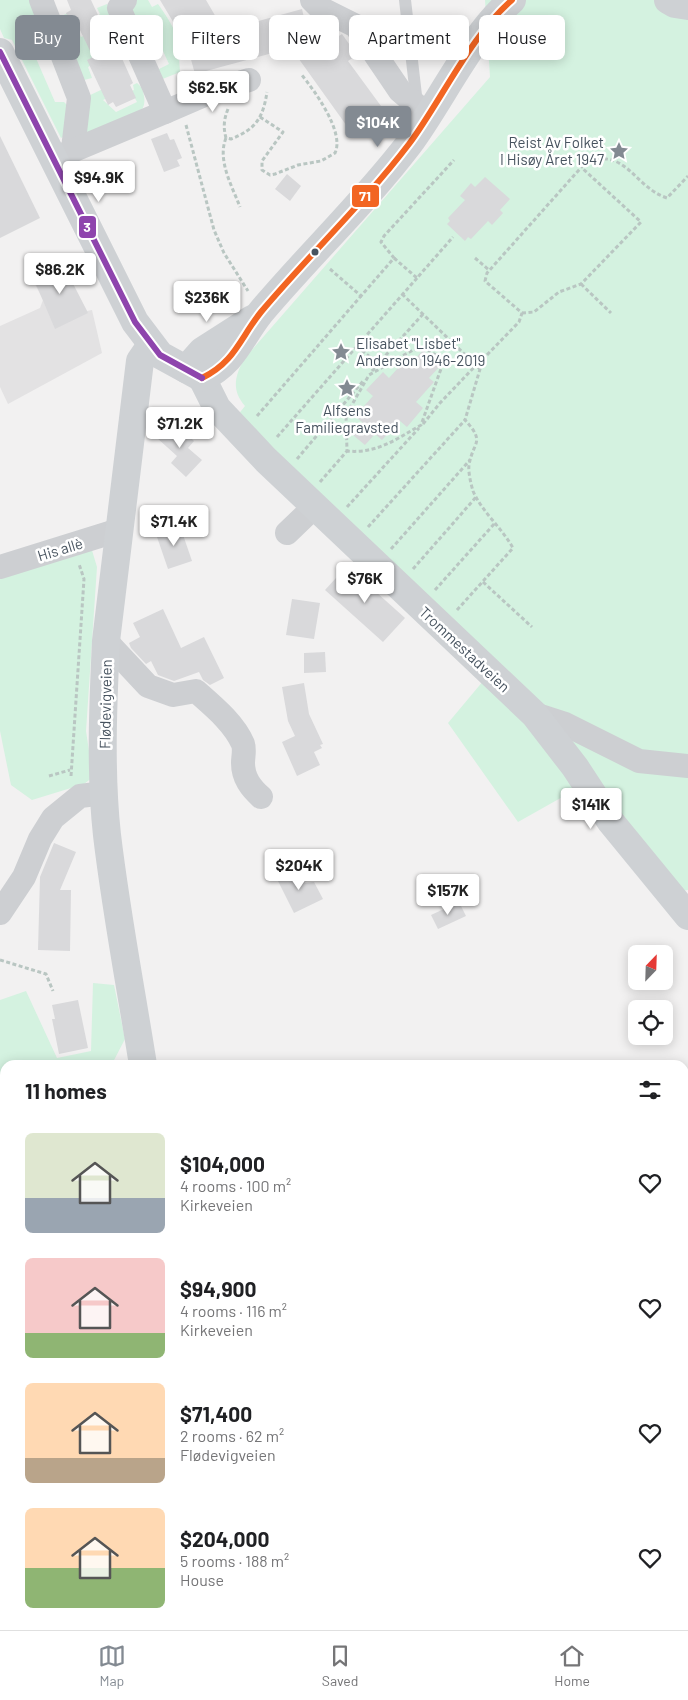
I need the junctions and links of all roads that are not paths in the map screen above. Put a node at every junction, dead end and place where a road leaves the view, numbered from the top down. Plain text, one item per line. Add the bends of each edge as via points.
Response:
1 (41, 0) edge
2 (124, 0) edge
3 (312, 0) edge
4 (405, 0) edge
5 (512, 0) edge
6 (0, 52) edge
7 (255, 85) road end
8 (172, 109) junction
9 (423, 111) junction
10 (63, 154) junction
11 (151, 345) junction
12 (194, 374) junction
13 (316, 496) junction
14 (120, 530) junction
15 (287, 534) dead end
16 (0, 567) edge
17 (106, 641) junction
18 (534, 714) junction
19 (688, 766) edge
20 (92, 795) junction
21 (261, 797) dead end
22 (0, 913) edge
23 (688, 916) edge
24 (142, 1060) edge

1 - 10 street via 79,98
2 - 8 street via 119,8
3 - 9 street via 320,8 356,26 400,91
4 - 9 lane
5 - 9 main road
6 - 10 main road
7 - 8 street via 216,90
8 - 10 street
9 - 12 main road via 383,176 313,253 255,304 238,350 216,372
10 - 11 main road via 135,322
11 - 12 main road via 160,356
11 - 14 main road, Flødevigveien via 140,361
12 - 13 main road, Trommestadveien via 217,408
13 - 15 street
13 - 18 main road, Trommestadveien via 441,627
14 - 16 street, His allè
14 - 17 main road, Flødevigveien
17 - 20 main road, Flødevigveien
17 - 21 street via 148,686 173,695 196,691 213,706 238,734 244,747 245,775
18 - 19 street, Trommestadveien via 565,724 639,761
18 - 23 main road via 575,767 611,822
20 - 22 street via 53,818 24,877
20 - 24 main road, Flødevigveien via 107,835

